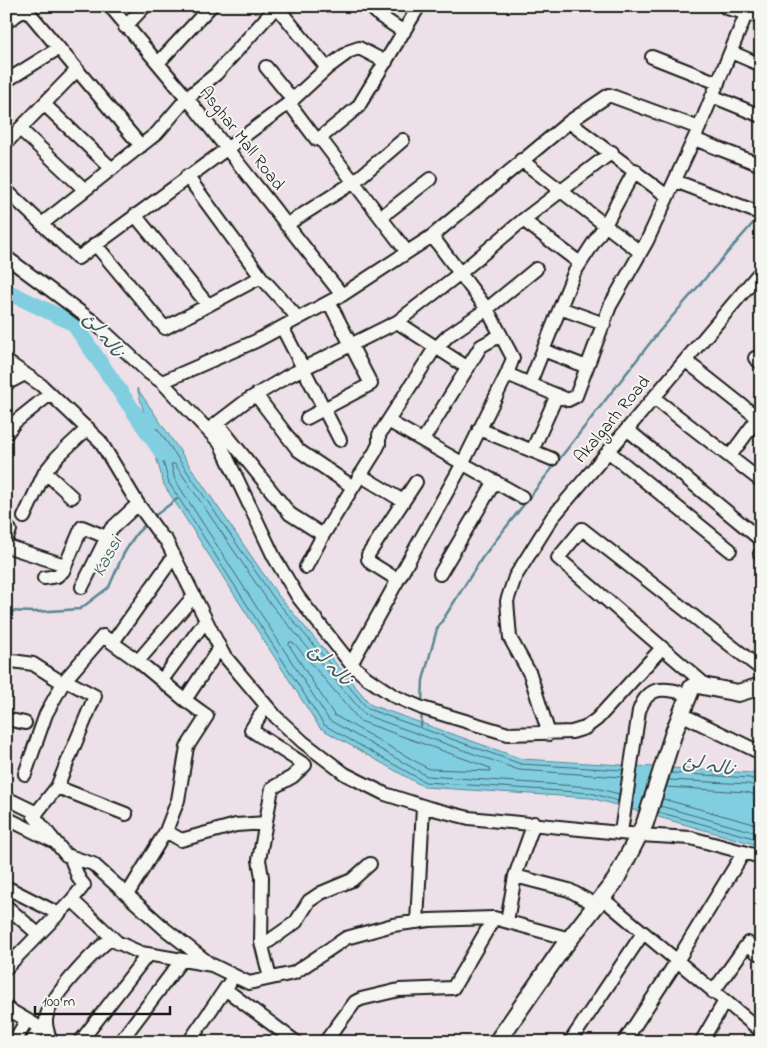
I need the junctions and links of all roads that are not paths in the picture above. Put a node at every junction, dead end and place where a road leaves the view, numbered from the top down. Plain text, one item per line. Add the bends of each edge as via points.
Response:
1 (110, 6) edge
2 (145, 6) edge
3 (211, 6) edge
4 (277, 6) edge
5 (370, 6) edge
6 (419, 6) edge
7 (730, 7) edge
8 (28, 8) edge
9 (754, 13) edge
10 (6, 22) edge
11 (126, 27) junction
12 (404, 32) junction
13 (59, 48) junction
14 (730, 52) junction
15 (652, 57) dead end
16 (159, 62) junction
17 (386, 62) junction
18 (761, 65) edge
19 (266, 67) dead end
20 (327, 68) junction
21 (77, 70) junction
22 (6, 81) edge
23 (718, 83) junction
24 (712, 96) junction
25 (188, 98) junction
26 (291, 102) junction
27 (44, 104) junction
28 (761, 116) edge
29 (569, 122) junction
30 (20, 129) junction
31 (696, 134) junction
32 (320, 138) junction
33 (403, 140) dead end
34 (6, 143) edge
35 (141, 146) junction
36 (226, 148) junction
37 (612, 152) junction
38 (521, 160) junction
39 (761, 165) edge
40 (112, 169) junction
41 (634, 170) junction
42 (187, 176) junction
43 (430, 179) dead end
44 (675, 181) junction
45 (354, 182) junction
46 (6, 190) edge
47 (85, 190) junction
48 (561, 191) junction
49 (668, 196) junction
50 (754, 212) dead end
51 (135, 215) junction
52 (380, 217) junction
53 (523, 220) junction
54 (43, 223) junction
55 (286, 225) junction
56 (605, 226) junction
57 (432, 236) junction
58 (95, 244) junction
59 (407, 252) junction
60 (640, 252) junction
61 (6, 257) edge
62 (580, 263) junction
63 (536, 269) dead end
64 (459, 274) junction
65 (760, 274) edge
66 (261, 277) junction
67 (342, 295) junction
68 (328, 302) junction
69 (208, 305) junction
70 (560, 308) junction
71 (487, 309) junction
72 (298, 318) junction
73 (397, 322) junction
74 (604, 324) junction
75 (282, 328) junction
76 (501, 335) junction
77 (350, 346) junction
78 (437, 348) junction
79 (543, 350) junction
80 (6, 361) edge
81 (686, 361) junction
82 (468, 368) junction
83 (587, 368) junction
84 (302, 369) junction
85 (25, 374) junction
86 (507, 374) junction
87 (162, 382) junction
88 (530, 383) junction
89 (6, 384) edge
90 (50, 394) junction
91 (256, 395) junction
92 (557, 395) junction
93 (654, 398) junction
94 (324, 409) junction
95 (306, 418) dead end
96 (388, 421) junction
97 (213, 427) junction
98 (88, 428) junction
99 (480, 429) junction
100 (628, 430) junction
101 (6, 434) edge
102 (340, 440) dead end
103 (423, 440) junction
104 (532, 451) junction
105 (609, 452) junction
106 (730, 456) junction
107 (552, 459) dead end
108 (463, 462) junction
109 (45, 472) junction
110 (360, 475) junction
111 (494, 481) junction
112 (761, 481) edge
113 (416, 482) dead end
114 (353, 487) junction
115 (72, 497) dead end
116 (522, 497) dead end
117 (403, 501) junction
118 (138, 504) junction
119 (24, 516) dead end
120 (6, 528) edge
121 (323, 535) junction
122 (106, 537) junction
123 (6, 540) edge
124 (761, 540) edge
125 (6, 546) edge
126 (730, 550) dead end
127 (174, 556) junction
128 (65, 565) junction
129 (306, 567) dead end
130 (440, 574) dead end
131 (44, 578) dead end
132 (398, 580) junction
133 (82, 586) dead end
134 (194, 596) junction
135 (206, 620) junction
136 (108, 639) junction
137 (220, 648) junction
138 (661, 649) junction
139 (6, 660) edge
140 (138, 661) junction
141 (350, 664) junction
142 (761, 669) edge
143 (162, 680) junction
144 (64, 682) junction
145 (761, 686) edge
146 (709, 688) junction
147 (688, 694) junction
148 (185, 700) junction
149 (266, 706) junction
150 (681, 714) junction
151 (6, 719) edge
152 (25, 723) dead end
153 (549, 734) junction
154 (761, 753) edge
155 (25, 774) dead end
156 (57, 787) junction
157 (6, 798) edge
158 (424, 807) junction
159 (36, 813) junction
160 (126, 814) dead end
161 (6, 818) edge
162 (534, 823) junction
163 (266, 824) junction
164 (643, 829) junction
165 (166, 831) junction
166 (622, 832) junction
167 (56, 843) junction
168 (744, 852) junction
169 (70, 856) junction
170 (761, 857) edge
171 (370, 864) dead end
172 (515, 876) junction
173 (6, 887) edge
174 (128, 895) junction
175 (72, 900) junction
176 (599, 902) junction
177 (6, 906) edge
178 (59, 914) junction
179 (494, 918) junction
180 (507, 921) junction
181 (417, 922) junction
182 (643, 933) junction
183 (38, 934) junction
184 (570, 939) junction
185 (118, 943) junction
186 (262, 946) junction
187 (761, 950) edge
188 (148, 954) junction
189 (181, 961) junction
190 (677, 961) junction
191 (212, 965) junction
192 (6, 968) edge
193 (234, 976) junction
194 (270, 978) junction
195 (225, 989) junction
196 (714, 992) junction
197 (725, 1001) junction
198 (6, 1008) edge
199 (26, 1021) junction
200 (761, 1031) edge
201 (278, 1037) edge
202 (193, 1040) edge
203 (14, 1042) edge
204 (32, 1042) edge
205 (50, 1042) edge
206 (80, 1042) edge
207 (120, 1042) edge
208 (296, 1042) edge
209 (325, 1042) edge
210 (497, 1042) edge
211 (570, 1042) edge
212 (624, 1042) edge
213 (701, 1042) edge

1 - 11 street, Asghar Mall Road
2 - 11 street
3 - 16 street
4 - 20 street
4 - 25 street via 216,74
5 - 12 street
6 - 12 street
7 - 9 main road
8 - 10 street
8 - 13 street
9 - 14 street
11 - 16 street, Asghar Mall Road
12 - 17 street
13 - 21 street
13 - 22 street
14 - 18 street
14 - 23 street
15 - 23 street
16 - 25 street, Asghar Mall Road
17 - 20 street via 359,48
17 - 32 street via 358,107
19 - 26 street
20 - 26 street
21 - 27 street
21 - 35 street
23 - 24 street
24 - 28 street
24 - 31 street
25 - 35 street
25 - 36 street, Asghar Mall Road
26 - 32 street via 316,139
26 - 36 street
27 - 30 street
27 - 40 street
29 - 31 street via 609,95
29 - 37 street
29 - 38 street
30 - 34 street
30 - 47 street
31 - 39 street
31 - 44 street
32 - 45 street
33 - 45 street
35 - 40 street
36 - 42 street
36 - 55 street, Asghar Mall Road
37 - 41 street
37 - 48 street
38 - 48 street
38 - 57 street
40 - 47 street
41 - 49 street
41 - 56 street
42 - 51 street
42 - 66 street
43 - 52 street
44 - 49 street
44 - 50 street
45 - 52 street
45 - 55 street
46 - 54 street
47 - 54 street
48 - 53 street
48 - 56 street
49 - 60 street
51 - 58 street
51 - 69 street
52 - 59 street
53 - 62 street
53 - 64 street
54 - 58 street via 78,258
55 - 67 street, Asghar Mall Road
56 - 60 street
56 - 62 street
57 - 59 street
57 - 64 street
58 - 69 street via 165,328
59 - 67 street
60 - 74 street via 610,306
61 - 87 street via 95,323 149,374
62 - 70 street
63 - 71 street
64 - 71 street
64 - 73 street
65 - 81 street, Akalgarh Road
66 - 69 street
66 - 72 street
67 - 68 street
68 - 72 street
68 - 77 street
70 - 74 street
70 - 79 street
71 - 76 street
71 - 78 street
72 - 75 street
73 - 77 street
73 - 78 street
74 - 83 street
75 - 84 street
75 - 87 street
76 - 82 street via 481,346
76 - 86 street via 513,358
77 - 84 street
77 - 94 street via 372,384
78 - 82 street
78 - 96 street
79 - 83 street
79 - 88 street
80 - 85 street
81 - 93 street, Akalgarh Road
81 - 106 street via 758,418
82 - 103 street
83 - 92 street via 576,396 568,400
84 - 91 street
84 - 94 street
85 - 89 street
85 - 90 street
86 - 88 street
86 - 99 street
87 - 97 street
88 - 92 street
90 - 98 street
90 - 101 street via 15,422
91 - 97 street
91 - 114 street via 298,450
92 - 104 street
93 - 100 street, Akalgarh Road
93 - 106 street
94 - 95 street
94 - 102 street
96 - 103 street
96 - 110 street via 379,435 379,444
97 - 121 street via 290,514
97 - 141 street via 274,558 298,597
98 - 109 street via 57,456
98 - 118 street via 100,440
99 - 104 street
99 - 108 street
100 - 105 street, Akalgarh Road
100 - 124 street
103 - 108 street
104 - 107 street
105 - 126 street
105 - 153 street, Akalgarh Road via 552,518 515,577 507,601 510,638 530,674
106 - 112 street
108 - 111 street
108 - 132 street
109 - 115 street
109 - 119 street
110 - 114 street
110 - 117 street
111 - 116 street
111 - 130 street
113 - 117 street
114 - 121 street
117 - 132 street via 368,555 371,563
118 - 122 street via 111,528
118 - 127 street via 166,540
120 - 123 street via 10,530
121 - 129 street
122 - 128 street via 82,527
122 - 133 street
125 - 128 street
127 - 134 street
127 - 136 street
128 - 131 street via 57,576
132 - 141 street
134 - 135 street
134 - 140 street
135 - 137 street
135 - 143 street
136 - 140 street
136 - 144 street
137 - 148 street
137 - 149 street
138 - 142 street via 558,558 582,529
138 - 146 street
138 - 153 street via 597,719 585,728
139 - 144 street via 33,664
140 - 143 street
141 - 153 street via 394,696 422,708 508,734
143 - 148 street
144 - 155 street via 46,714
144 - 156 street via 95,696
145 - 146 main road via 738,693
146 - 147 main road via 698,685 692,687
147 - 150 main road
147 - 166 street via 667,689 653,691 642,701
148 - 165 street via 207,716 187,747 178,800
149 - 158 street via 303,742 345,774 385,794
149 - 163 street via 250,730 305,765 272,788
150 - 154 street
150 - 164 main road
151 - 152 street
156 - 159 street
156 - 160 street
157 - 159 street
158 - 162 street via 469,818
158 - 181 street
159 - 167 street via 34,816
161 - 167 street
162 - 166 street
162 - 172 street
163 - 165 street via 236,825 181,840
163 - 186 street via 260,860
164 - 166 street
164 - 168 street
164 - 176 main road via 615,881
165 - 174 street
167 - 169 street
168 - 170 street
168 - 190 street
169 - 174 street via 93,864
169 - 175 street via 84,885
171 - 186 street via 352,880 321,893 296,922
172 - 176 street via 569,890
172 - 180 street
173 - 178 street
174 - 191 street
175 - 178 street
175 - 185 street
176 - 182 street
176 - 184 main road
177 - 183 street
178 - 183 street
179 - 180 street
179 - 181 street
179 - 209 street via 453,988 399,990 355,1002
180 - 184 street
181 - 194 street via 392,925 346,938 294,973
182 - 190 street
182 - 211 street
183 - 192 street
184 - 210 main road
185 - 188 street
185 - 205 street via 110,940 91,955 56,998 46,1021
186 - 194 street
187 - 196 street via 757,953 748,943
188 - 189 street
188 - 206 street
189 - 191 street
189 - 207 street
190 - 196 street
190 - 212 street
191 - 193 street
193 - 194 street via 249,982
193 - 195 street
195 - 201 street
195 - 202 street
196 - 197 street
197 - 200 street
197 - 213 street
198 - 199 street
199 - 203 street
199 - 204 street via 39,1027
201 - 208 street

